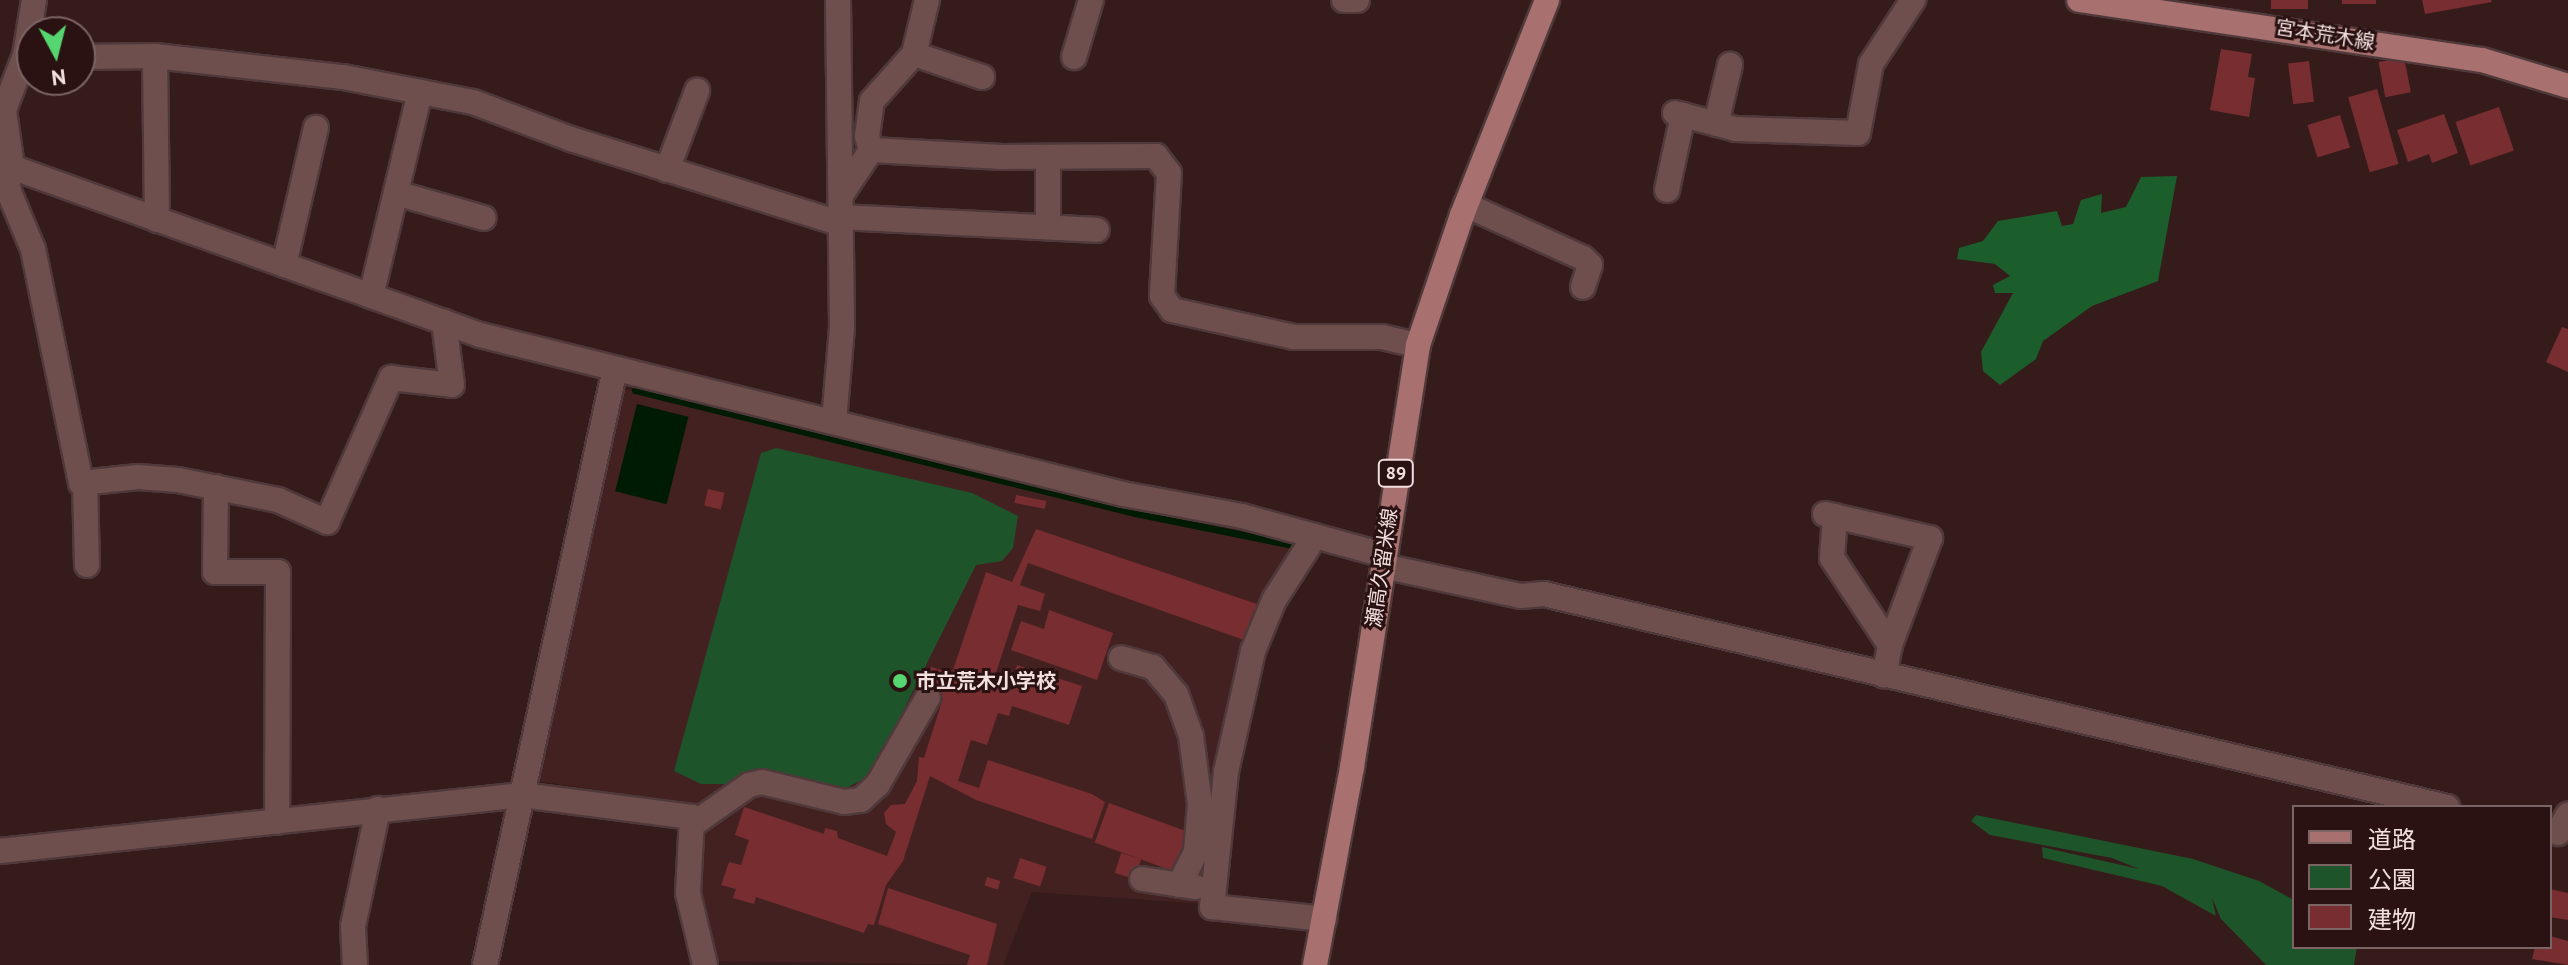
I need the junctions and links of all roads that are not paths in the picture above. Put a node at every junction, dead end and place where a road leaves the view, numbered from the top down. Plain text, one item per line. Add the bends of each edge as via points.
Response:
1 (838, 0) edge
2 (927, 0) edge
3 (1091, 0) edge
4 (1344, 0) edge
5 (1357, 0) edge
6 (1547, 0) edge
7 (1913, 0) edge
8 (2079, 0) edge
9 (2183, 6) edge
10 (914, 54) junction
11 (155, 56) junction
12 (96, 57) edge
13 (1074, 57) dead end
14 (1730, 65) dead end
15 (982, 77) dead end
16 (16, 82) edge
17 (2568, 86) edge
18 (697, 91) dead end
19 (420, 92) junction
20 (1716, 124) junction
21 (316, 128) dead end
22 (871, 150) junction
23 (1048, 157) junction
24 (6, 165) edge
25 (667, 170) junction
26 (1667, 190) dead end
27 (396, 193) junction
28 (1466, 205) junction
29 (842, 212) junction
30 (484, 218) dead end
31 (157, 220) junction
32 (1048, 227) junction
33 (1097, 230) dead end
34 (284, 265) junction
35 (1583, 287) dead end
36 (371, 296) junction
37 (444, 322) junction
38 (1418, 345) junction
39 (615, 369) junction
40 (834, 421) junction
41 (85, 483) junction
42 (216, 487) junction
43 (1315, 536) junction
44 (1384, 561) junction
45 (87, 565) dead end
46 (1890, 645) junction
47 (1121, 658) dead end
48 (1884, 675) junction
49 (928, 697) dead end
50 (522, 795) junction
51 (2438, 805) edge
52 (378, 809) junction
53 (277, 822) junction
54 (692, 825) junction
55 (0, 851) edge
56 (1142, 879) dead end
57 (1179, 885) junction
58 (1213, 889) junction
59 (1324, 919) junction
60 (355, 965) edge
61 (485, 965) edge
62 (705, 965) edge
63 (1315, 965) edge

1 - 29 street
2 - 10 street
3 - 13 street
4 - 5 street
6 - 28 main road, 瀬高久留米線 / 89
7 - 20 street via 1871,64 1858,133
8 - 9 main road, 宮本荒木線
9 - 17 main road, 宮本荒木線 via 2482,60
10 - 15 street
10 - 22 street via 872,101 867,136
11 - 12 street
11 - 19 street via 343,77
11 - 31 street
14 - 20 street
16 - 24 street via 4,110
18 - 25 street
19 - 25 street via 473,102
19 - 27 street
20 - 26 street via 1679,114
21 - 34 street
22 - 23 street
22 - 29 street
23 - 32 street
23 - 38 street via 1156,156 1169,173 1162,296 1172,310 1294,337 1382,337
24 - 31 street
24 - 41 street via 9,192 33,249
25 - 29 street
27 - 30 street
27 - 36 street
28 - 35 street via 1583,258 1590,272
28 - 38 main road, 瀬高久留米線 / 89
29 - 32 street
29 - 40 street via 842,327
31 - 34 street
32 - 33 street
34 - 36 street
36 - 37 street
37 - 39 street
37 - 42 street via 452,385 391,378 327,522 278,500
38 - 44 main road, 瀬高久留米線 / 89
39 - 40 street
39 - 50 street
40 - 43 street
41 - 42 street via 138,477
41 - 45 street
42 - 53 street via 215,572 278,572
43 - 44 street
43 - 58 street via 1274,600 1253,651 1215,843
44 - 48 street
44 - 59 main road, 瀬高久留米線 / 89
46 - 46 street via 1930,538 1830,515 1832,558
46 - 48 street
47 - 57 street via 1153,667 1176,694 1191,736 1200,804 1196,852
48 - 51 street
49 - 54 street via 878,784 861,800 844,802 762,782 749,785
50 - 52 street
50 - 54 street via 692,817
50 - 61 street
52 - 53 street
52 - 60 street via 353,926
53 - 55 street
54 - 62 street via 688,893
56 - 57 street
57 - 58 street
58 - 59 street via 1212,907
59 - 63 main road, 瀬高久留米線 / 89

